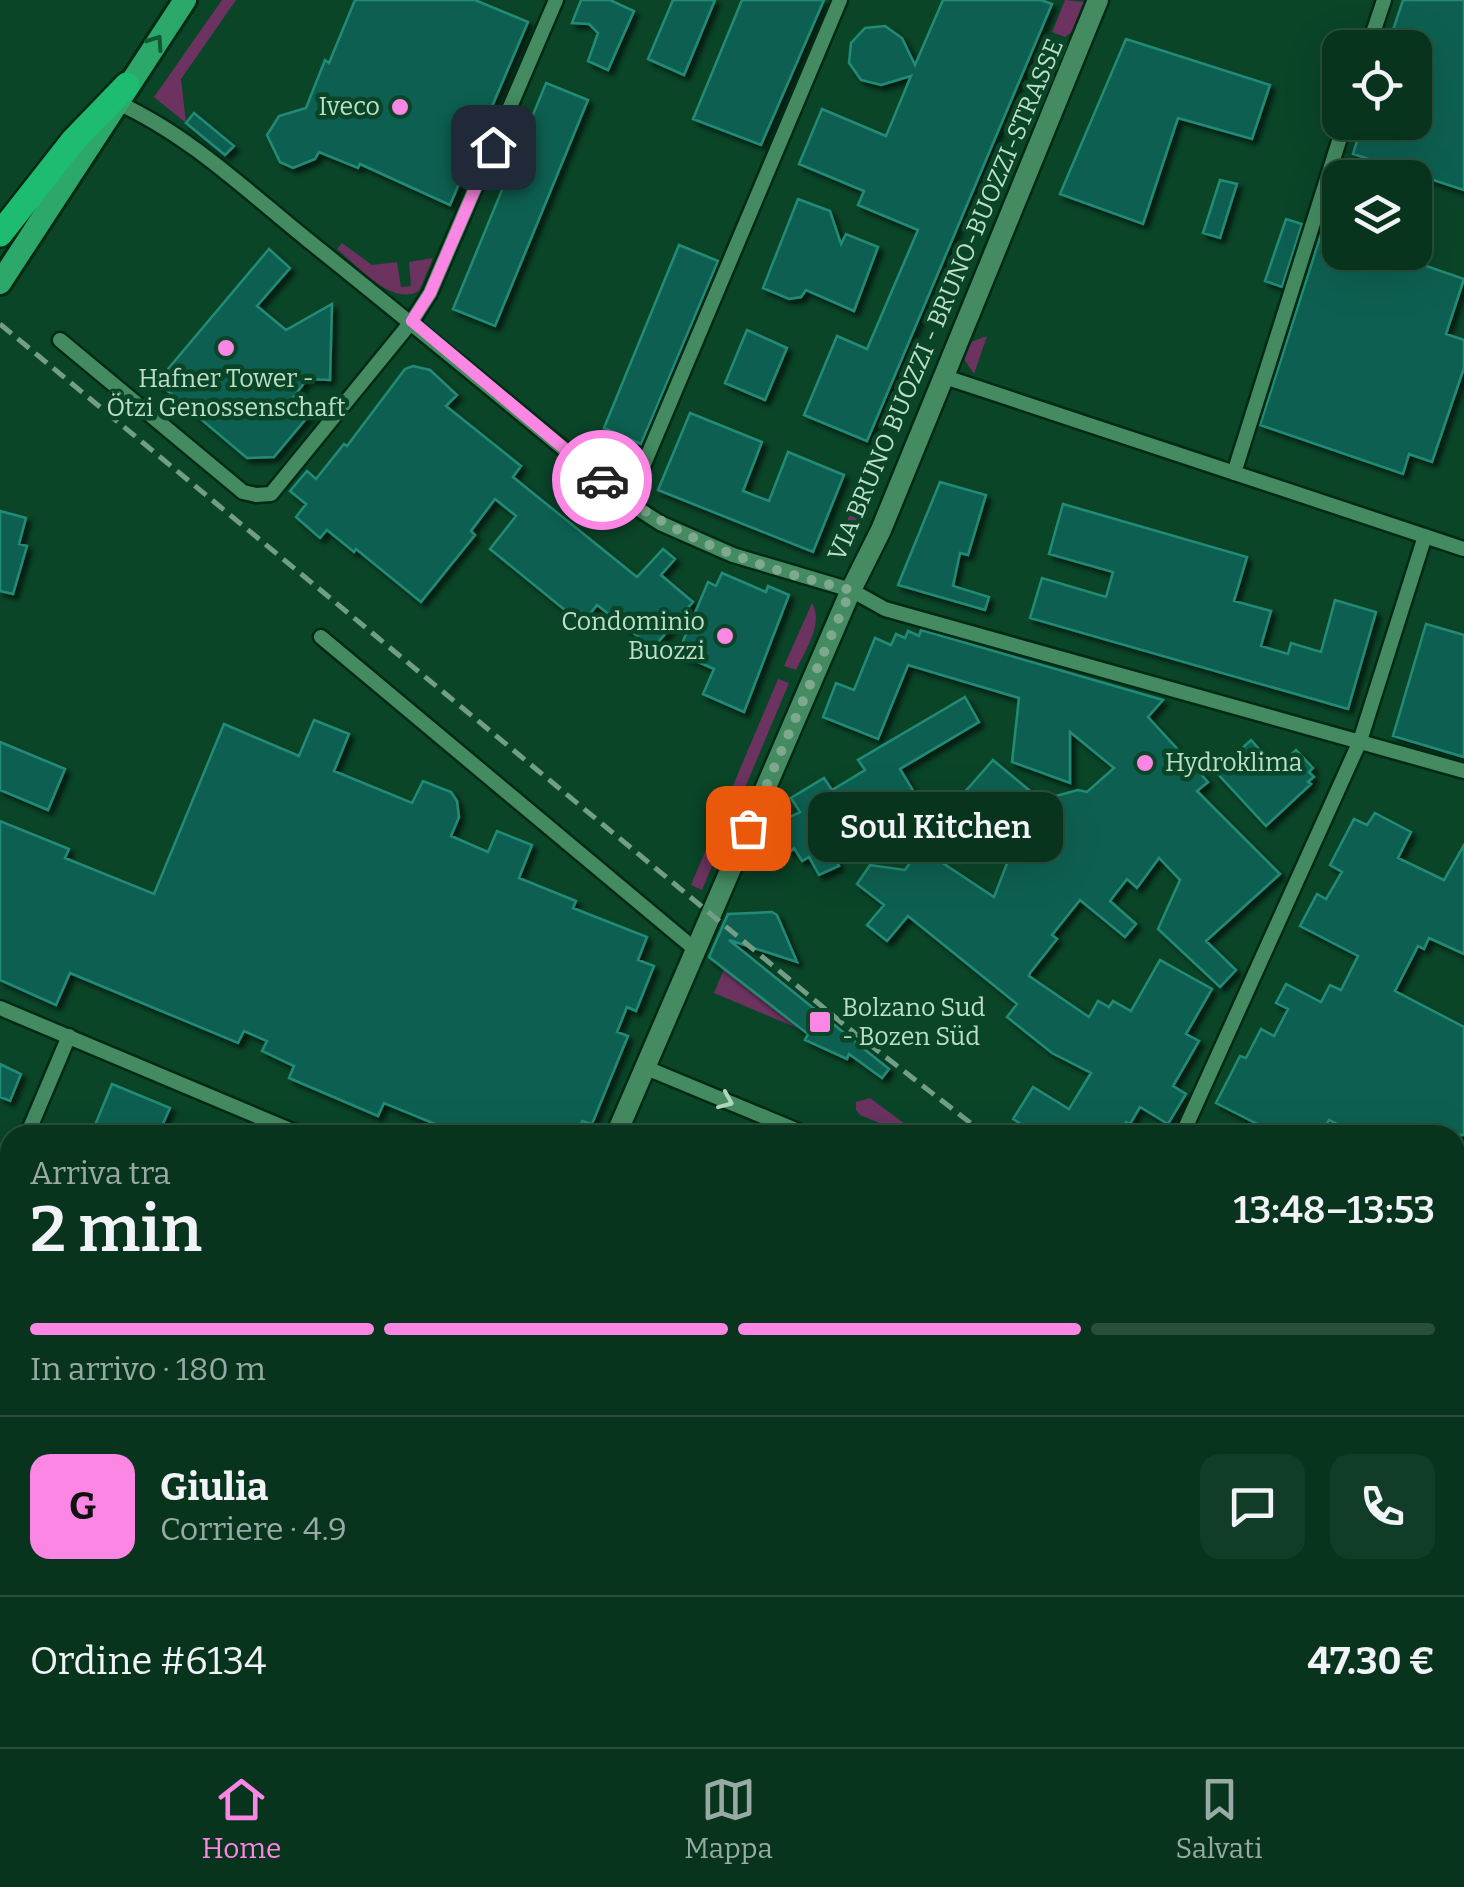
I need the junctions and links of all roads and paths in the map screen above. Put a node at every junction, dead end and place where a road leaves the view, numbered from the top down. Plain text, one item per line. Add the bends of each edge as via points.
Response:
1 (185, 0) edge
2 (556, 0) edge
3 (840, 0) edge
4 (1098, 0) edge
5 (1384, 0) edge
6 (1374, 30) edge
7 (122, 94) junction
8 (1338, 140) edge
9 (0, 234) edge
10 (0, 283) edge
11 (412, 321) junction
12 (60, 340) dead end
13 (942, 376) junction
14 (1234, 474) junction
15 (628, 502) junction
16 (1425, 536) junction
17 (1464, 550) edge
18 (851, 590) junction
19 (320, 637) dead end
20 (1360, 741) junction
21 (1464, 771) edge
22 (697, 950) junction
23 (0, 1008) edge
24 (70, 1036) junction
25 (644, 1067) junction
26 (31, 1125) edge
27 (279, 1125) edge
28 (620, 1125) edge
29 (784, 1125) edge
30 (1187, 1125) edge

7 -> 1 main road
2 - 11 street
3 - 15 street
4 - 13 main road, VIA BRUNO BUOZZI - BRUNO-BUOZZI-STRASSE
5 - 6 street
7 - 9 highway via 73,141
7 - 10 main road
7 - 11 street
8 - 14 street
11 - 12 street via 284,481 272,494 256,496 224,479
11 - 15 street
13 - 14 street
13 - 18 main road, VIA BRUNO BUOZZI - BRUNO-BUOZZI-STRASSE
14 - 16 street
15 - 18 street via 733,555
16 - 17 street
16 - 20 street
18 - 20 street via 885,609
18 - 22 main road, VIA BRUNO BUOZZI - BRUNO-BUOZZI-STRASSE
19 - 22 street
20 - 21 street
20 - 30 street
22 - 25 main road, VIA BRUNO BUOZZI - BRUNO-BUOZZI-STRASSE
23 - 24 street
24 - 26 street
24 - 27 street
25 - 28 main road, VIA BRUNO BUOZZI - BRUNO-BUOZZI-STRASSE
25 -> 29 street

